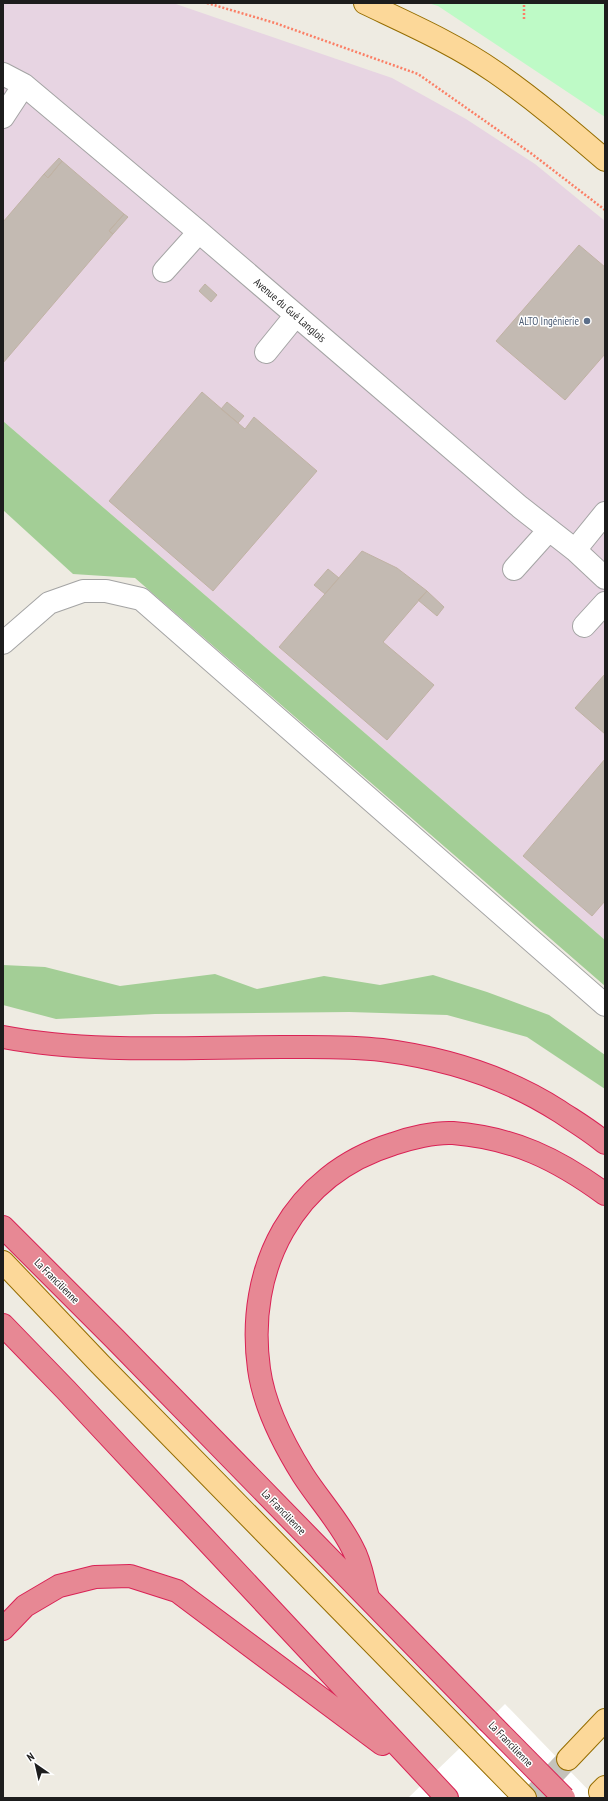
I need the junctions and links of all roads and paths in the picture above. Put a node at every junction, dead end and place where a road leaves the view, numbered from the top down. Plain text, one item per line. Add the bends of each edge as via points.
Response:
1 (207, 3) edge
2 (365, 3) edge
3 (524, 3) edge
4 (524, 19) dead end
5 (3, 74) edge
6 (24, 85) junction
7 (3, 117) edge
8 (605, 160) edge
9 (605, 210) edge
10 (199, 232) junction
11 (164, 271) dead end
12 (296, 315) junction
13 (266, 352) dead end
14 (605, 513) edge
15 (549, 530) junction
16 (575, 550) junction
17 (514, 569) dead end
18 (605, 578) edge
19 (605, 603) edge
20 (584, 626) dead end
21 (3, 643) edge
22 (605, 1005) edge
23 (3, 1036) edge
24 (605, 1143) edge
25 (605, 1194) edge
26 (3, 1227) edge
27 (3, 1262) edge
28 (3, 1325) edge
29 (368, 1597) junction
30 (3, 1628) edge
31 (605, 1720) edge
32 (568, 1759) tunnel mouth
33 (428, 1778) junction
34 (447, 1798) edge
35 (525, 1798) edge
36 (564, 1798) edge

1 - 9 path via 275,23 418,74 532,154
2 - 8 main road via 435,37 494,71 545,109
3 - 4 path
5 - 6 street, Avenue du Gué Langlois
6 - 7 street
6 - 10 street, Avenue du Gué Langlois
10 - 11 street
10 - 12 street, Avenue du Gué Langlois
12 - 13 street
12 - 15 street, Avenue du Gué Langlois
14 - 16 street
15 - 16 street, Avenue du Gué Langlois
15 - 17 street
16 - 18 street, Avenue du Gué Langlois
19 - 20 street
21 - 22 street via 49,603 83,591 106,591 142,599
23 - 24 highway via 39,1044 108,1047 330,1047 382,1050 437,1060 496,1079 537,1097
25 - 29 highway via 553,1160 518,1145 451,1133 410,1138 375,1149 342,1166 316,1188 293,1214 275,1246 263,1280 257,1311 259,1370 269,1408 283,1439 354,1551
26 - 29 highway, La Francilienne
27 - 35 main road
28 - 33 highway
29 - 36 highway, La Francilienne, bridge
30 - 33 highway via 25,1606 59,1586 95,1577 130,1576 178,1591
31 - 32 main road
33 - 34 highway

